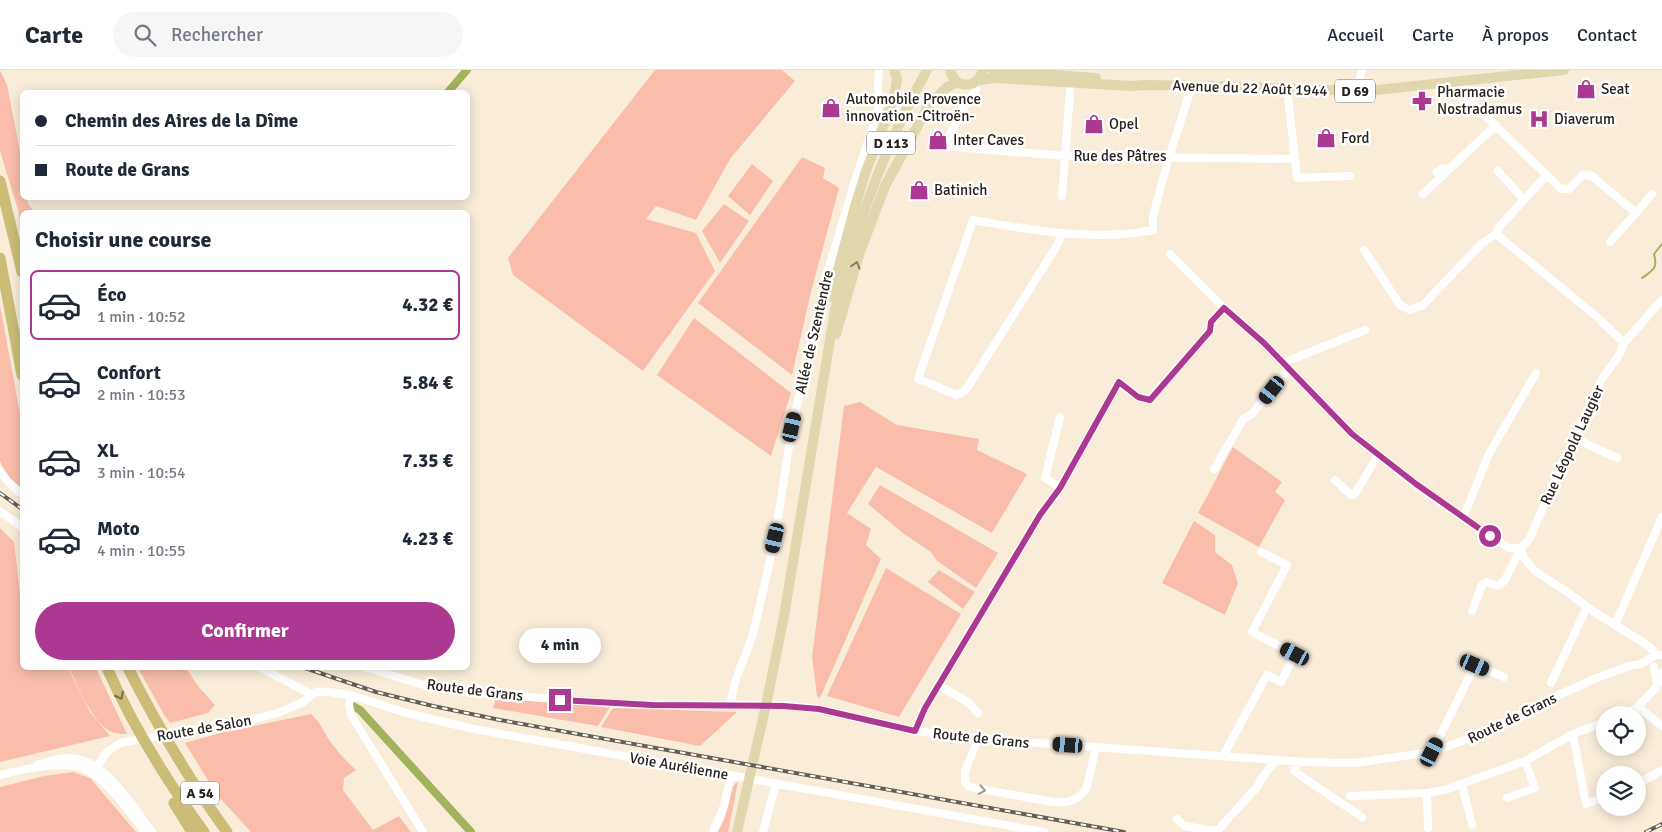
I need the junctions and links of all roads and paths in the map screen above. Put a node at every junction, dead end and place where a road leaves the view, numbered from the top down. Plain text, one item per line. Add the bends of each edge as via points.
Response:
1 (886, 70) edge
2 (894, 70) edge
3 (926, 70) edge
4 (940, 70) edge
5 (983, 70) edge
6 (993, 70) edge
7 (1362, 70) edge
8 (1564, 70) edge
9 (879, 74) edge
10 (952, 75) edge
11 (1047, 78) junction
12 (1071, 79) junction
13 (1463, 81) junction
14 (976, 82) junction
15 (1192, 86) junction
16 (1287, 88) junction
17 (1357, 91) junction
18 (1496, 125) junction
19 (1065, 156) junction
20 (1169, 157) junction
21 (1295, 159) junction
22 (1449, 169) junction
23 (1498, 171) dead end
24 (1437, 172) dead end
25 (1547, 175) junction
26 (1350, 176) dead end
27 (0, 181) edge
28 (1423, 194) dead end
29 (1652, 194) dead end
30 (1062, 196) dead end
31 (1524, 200) junction
32 (1636, 213) junction
33 (1050, 233) junction
34 (1063, 233) junction
35 (1496, 234) junction
36 (1610, 242) dead end
37 (1056, 247) junction
38 (1364, 250) dead end
39 (1170, 254) dead end
40 (0, 258) edge
41 (20, 264) edge
42 (1662, 300) edge
43 (1224, 308) junction
44 (835, 310) junction
45 (1364, 330) dead end
46 (1624, 343) junction
47 (827, 361) junction
48 (1283, 363) junction
49 (20, 364) edge
50 (1289, 369) junction
51 (1536, 373) dead end
52 (1060, 417) dead end
53 (1576, 439) junction
54 (1378, 455) junction
55 (1617, 458) dead end
56 (1214, 469) dead end
57 (0, 471) edge
58 (1335, 480) dead end
59 (1060, 488) junction
60 (20, 492) edge
61 (0, 511) edge
62 (1662, 517) edge
63 (1463, 518) junction
64 (20, 526) edge
65 (1521, 548) junction
66 (1261, 552) dead end
67 (1587, 607) junction
68 (1472, 611) dead end
69 (1614, 625) junction
70 (1657, 662) edge
71 (108, 670) edge
72 (129, 670) edge
73 (265, 670) edge
74 (375, 670) edge
75 (1662, 673) edge
76 (1504, 677) dead end
77 (1551, 683) dead end
78 (938, 685) junction
79 (1658, 686) junction
80 (314, 693) junction
81 (351, 696) junction
82 (730, 705) junction
83 (1639, 706) edge
84 (978, 713) dead end
85 (1646, 713) edge
86 (1596, 725) edge
87 (1662, 726) edge
88 (915, 731) junction
89 (1573, 734) junction
90 (978, 739) junction
91 (1096, 747) junction
92 (1432, 752) junction
93 (1223, 756) junction
94 (152, 757) junction
95 (1276, 760) junction
96 (1296, 761) junction
97 (1525, 761) junction
98 (95, 770) junction
99 (1662, 770) edge
100 (0, 775) edge
101 (731, 775) junction
102 (1646, 779) edge
103 (776, 783) junction
104 (1462, 785) junction
105 (1427, 793) junction
106 (1350, 796) dead end
107 (1507, 798) dead end
108 (1596, 801) edge
109 (1362, 817) dead end
110 (1177, 819) dead end
111 (1472, 824) dead end
112 (1428, 828) dead end
113 (1013, 829) edge
114 (145, 832) edge
115 (152, 832) edge
116 (192, 832) edge
117 (204, 832) edge
118 (227, 832) edge
119 (423, 832) edge
120 (713, 832) edge
121 (737, 832) edge
122 (763, 832) edge
123 (1044, 832) edge

1 - 9 street, Allée de Szentendre
2 - 44 main road via 897,79 894,98 861,186 835,281 832,301
3 - 44 main road, D 113 via 890,143 865,206
4 - 10 main road, Avenue du 22 Août 1944
5 - 14 main road
6 - 11 main road, Avenue du 22 Août 1944 / D 69
7 - 17 street
8 - 13 main road, Avenue du 22 Août 1944 / D 69
9 - 82 street, Allée de Szentendre via 878,114 826,277 792,427 772,548 753,635 736,678
10 - 14 main road, Avenue du 22 Août 1944 via 965,85
47 -> 10 main road via 859,255 885,186 929,105 946,88
11 - 12 main road, Avenue du 22 Août 1944 / D 69
11 - 14 main road, Avenue du 22 Août 1944 / D 69 via 996,78
12 - 15 main road, Avenue du 22 Août 1944 / D 69 via 1131,86
12 - 19 street
13 - 17 main road, Avenue du 22 Août 1944 / D 69
13 - 18 street via 1467,98
14 - 19 street, Rue des Pâtres via 976,90 944,146
15 - 16 main road, Avenue du 22 Août 1944 / D 69
15 - 20 street
16 - 17 main road, Avenue du 22 Août 1944 / D 69
16 - 21 street
18 - 22 street
18 - 25 street
19 - 20 street, Rue des Pâtres
19 - 30 street
20 - 21 street, Rue des Pâtres
20 - 34 street via 1153,216 1153,230 1132,234
21 - 26 street via 1297,178
22 - 24 street
22 - 28 street
23 - 31 street
25 - 31 street
25 - 32 street via 1561,189 1569,189 1582,174 1592,176
27 - 41 highway
29 - 32 street
31 - 35 street
32 - 36 street
33 - 34 street
33 - 37 street
33 - 37 street via 973,220 918,379 957,395 966,390
34 - 37 street
35 - 38 street via 1482,243 1423,305 1410,310 1400,305
35 - 46 street
39 - 43 street
40 - 49 highway
42 - 46 street, Rue Léopold Laugier
43 - 48 street
43 - 59 street via 1211,322 1210,331 1150,400 1138,397 1119,382
44 - 47 main road, D 113
45 - 48 street
46 - 53 street, Rue Léopold Laugier via 1601,380
47 - 121 main road, D 113 via 784,616
48 - 50 street
50 - 54 street via 1352,434
50 - 56 street via 1251,415 1244,418
51 - 63 street via 1490,454
52 - 59 street via 1045,478
53 - 55 street
53 - 65 street, Rue Léopold Laugier via 1564,458 1530,538
54 - 58 street via 1355,494 1351,495
54 - 63 street
57 - 60 street
59 - 78 street via 1040,515
61 - 64 street
62 - 69 street
63 - 65 street via 1508,548
65 - 67 street via 1523,558 1535,571
65 - 68 street, Rue Léopold Laugier via 1503,583 1497,586 1487,582 1482,585
66 - 93 street via 1287,566 1252,632 1295,654 1281,682 1267,675
67 - 69 street
67 - 77 street
69 - 70 street via 1650,647
70 - 79 street
70 - 92 street, Route de Grans via 1629,666 1594,679 1484,733
71 -> 94 highway, A 54
72 - 118 highway, A 54 via 174,753
73 - 80 street
74 - 82 street, Route de Grans via 456,691 617,704
75 - 79 street
76 - 92 street via 1475,665
78 - 84 street via 970,703
78 - 88 street
79 - 83 street
80 - 81 street, Voie Aurélienne
80 - 98 street, Route de Salon via 303,702 278,713 120,743 107,752
81 - 101 street, Voie Aurélienne via 474,729
81 - 119 street via 350,714
82 - 88 street, Route de Grans via 819,709
85 - 87 street
86 - 89 street
88 - 90 street, Route de Grans
89 - 97 street
89 - 108 street via 1586,804
90 - 91 street, Route de Grans
90 -> 91 street via 965,771 965,783 969,787 1053,802 1071,801 1083,793
91 - 93 street, Route de Grans
92 - 96 street, Route de Grans via 1354,763
93 - 95 street, Route de Grans
94 - 116 highway via 164,787
94 - 117 highway, A 54
95 - 96 street, Route de Grans
95 - 110 street via 1258,786 1217,831 1184,826
96 - 109 street via 1295,772
97 - 104 street
97 - 107 street via 1535,788
98 - 100 street via 66,765
98 - 114 street
98 - 115 street via 110,777
99 - 102 street
101 - 103 street, Voie Aurélienne
101 - 120 street via 724,806
103 - 113 street, Voie Aurélienne
103 - 122 street
104 - 105 street
104 - 111 street
105 - 106 street
105 - 112 street
113 - 123 street, Voie Aurélienne

